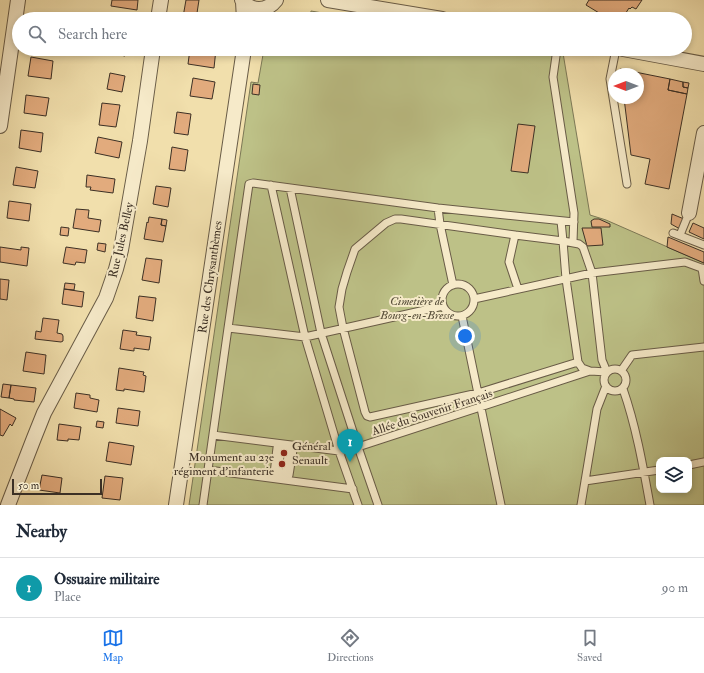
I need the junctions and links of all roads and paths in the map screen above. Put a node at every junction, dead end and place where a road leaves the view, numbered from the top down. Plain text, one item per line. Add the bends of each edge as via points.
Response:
1 (18, 0) edge
2 (161, 0) edge
3 (276, 0) edge
4 (328, 0) edge
5 (243, 1) edge
6 (16, 12) edge
7 (159, 12) edge
8 (244, 12) edge
9 (257, 12) edge
10 (262, 12) edge
11 (400, 12) edge
12 (12, 42) edge
13 (153, 56) edge
14 (243, 56) edge
15 (556, 56) edge
16 (615, 56) edge
17 (661, 56) edge
18 (704, 64) edge
19 (0, 126) edge
20 (704, 133) edge
21 (701, 166) edge
22 (627, 184) dead end
23 (271, 185) junction
24 (290, 188) junction
25 (438, 208) junction
26 (689, 213) joint
27 (561, 221) junction
28 (574, 222) junction
29 (440, 224) junction
30 (515, 235) junction
31 (563, 241) junction
32 (573, 242) junction
33 (704, 245) edge
34 (703, 269) edge
35 (592, 273) junction
36 (566, 279) junction
37 (704, 281) edge
38 (453, 285) junction
39 (518, 290) junction
40 (474, 299) junction
41 (443, 306) junction
42 (462, 316) junction
43 (228, 328) junction
44 (343, 328) junction
45 (321, 333) junction
46 (305, 337) junction
47 (704, 347) edge
48 (578, 362) junction
49 (590, 371) junction
50 (621, 371) junction
51 (607, 372) junction
52 (606, 386) junction
53 (623, 389) junction
54 (478, 393) junction
55 (481, 407) junction
56 (213, 435) junction
57 (358, 447) junction
58 (339, 451) junction
59 (704, 462) edge
60 (692, 464) edge
61 (208, 470) junction
62 (656, 470) edge
63 (644, 472) junction
64 (585, 481) junction
65 (353, 489) junction
66 (8, 505) edge
67 (176, 505) edge
68 (203, 505) edge
69 (358, 505) edge
70 (378, 505) edge
71 (502, 505) edge
72 (581, 505) edge
73 (650, 505) edge

1 - 6 street
2 - 7 street
3 - 10 street
4 - 11 street
5 - 8 street
5 - 9 street
12 - 19 street
13 - 66 street, Rue Jules Belley via 116,269 106,298 44,413
14 - 67 street, Rue des Chrysanthèmes
15 - 28 lane via 553,77
16 - 22 lane via 610,79
17 - 18 street
20 - 21 street
21 - 26 street
23 - 24 lane
23 - 43 lane via 249,184
23 - 46 lane
24 - 25 lane
24 - 45 lane
25 - 27 lane
25 - 29 lane
26 - 33 lane via 677,234
27 - 28 lane
27 - 31 lane
28 - 32 lane
29 - 30 lane
29 - 38 lane
29 - 44 lane via 395,219 386,223 355,249 339,307
30 - 31 lane
30 - 39 lane via 509,262
31 - 32 lane
31 - 36 lane
32 - 35 lane via 583,247
34 - 35 lane via 685,262
34 - 37 lane
35 - 36 lane
35 - 51 lane via 602,360
36 - 39 lane
36 - 48 lane
38 - 40 lane via 465,285
38 - 41 lane via 443,293
39 - 40 lane
40 - 42 lane via 470,312
41 - 42 lane via 453,316
41 - 44 lane
42 - 54 lane
43 - 46 lane
43 - 56 lane
44 - 45 lane
44 - 54 lane via 367,416
45 - 46 lane
45 - 57 lane
46 - 58 lane
47 - 50 lane via 632,355
48 - 49 lane via 582,368
48 - 54 lane
49 - 51 lane, Allée du Souvenir Français
49 - 55 lane, Allée du Souvenir Français
50 - 51 lane via 614,369
50 - 53 lane via 626,379
51 - 52 lane via 604,378
52 - 53 lane via 614,391
52 - 64 lane via 597,409
53 - 63 lane via 630,408
54 - 55 lane
55 - 57 lane, Allée du Souvenir Français
55 - 71 lane
56 - 58 lane, Allée du Souvenir Français
56 - 61 lane
57 - 58 lane, Allée du Souvenir Français
57 - 70 lane
58 - 65 lane
59 - 60 lane
61 - 65 lane
61 - 68 lane
62 - 63 lane
63 - 64 lane
63 - 73 lane
64 - 72 lane
65 - 69 lane

